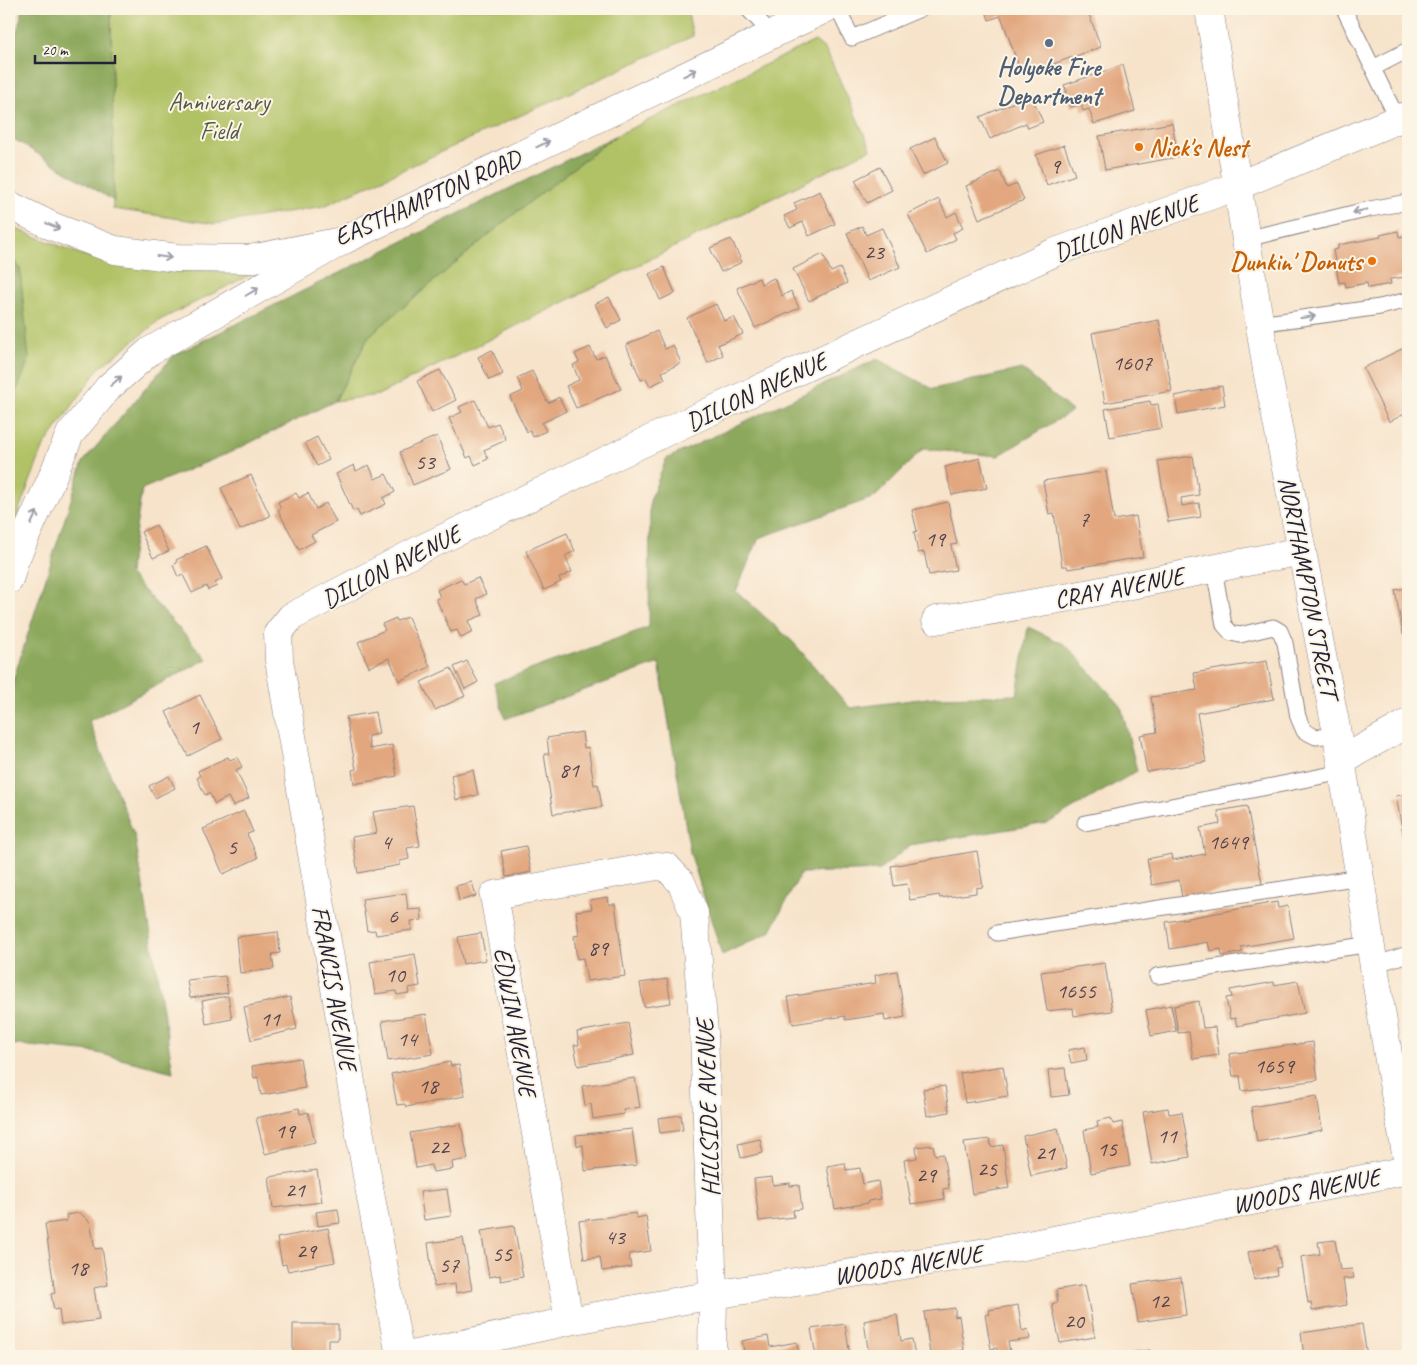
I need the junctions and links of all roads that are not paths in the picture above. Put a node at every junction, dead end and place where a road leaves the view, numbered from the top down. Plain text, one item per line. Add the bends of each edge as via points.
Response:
1 (748, 9) edge
2 (825, 9) edge
3 (838, 9) edge
4 (920, 9) edge
5 (1209, 9) edge
6 (1344, 9) edge
7 (772, 34) junction
8 (1408, 50) edge
9 (1373, 68) junction
10 (1403, 117) edge
11 (1237, 186) junction
12 (1408, 202) edge
13 (9, 205) edge
14 (1246, 239) junction
15 (342, 240) junction
16 (1408, 300) edge
17 (1259, 324) junction
18 (1302, 551) junction
19 (1214, 569) junction
20 (9, 580) edge
21 (936, 620) dead end
22 (286, 622) joint
23 (1408, 723) edge
24 (1341, 756) junction
25 (1085, 823) dead end
26 (667, 867) joint
27 (1360, 877) junction
28 (997, 933) dead end
29 (1408, 954) edge
30 (1372, 955) junction
31 (1157, 976) dead end
32 (1408, 1164) edge
33 (1408, 1170) edge
34 (713, 1295) junction
35 (569, 1321) junction
36 (400, 1356) edge
37 (407, 1356) edge
38 (712, 1356) edge

1 - 7 lane
2 - 7 main road, EASTHAMPTON ROAD
3 - 4 lane via 852,38
5 - 11 main road, NORTHAMPTON STREET
6 - 9 lane
15 -> 7 main road, EASTHAMPTON ROAD
8 - 9 lane
9 - 10 lane
10 - 11 main road, DILLON AVENUE
11 - 14 main road, NORTHAMPTON STREET
11 - 22 main road, DILLON AVENUE via 1053,253 455,533
12 -> 14 lane
13 -> 15 main road, EASTHAMPTON ROAD via 114,250 177,258 250,259
14 - 17 main road, NORTHAMPTON STREET
20 -> 15 main road via 70,434 109,387 150,352
17 -> 16 lane
17 - 18 main road, NORTHAMPTON STREET
18 - 19 main road, CRAY AVENUE
18 - 24 main road, NORTHAMPTON STREET
19 - 21 main road, CRAY AVENUE
19 - 24 lane via 1224,625 1231,633 1240,635 1273,627 1280,631 1298,717 1304,731
22 - 36 main road, FRANCIS AVENUE via 278,633 279,660
23 - 24 main road
24 - 25 lane
24 - 27 main road, NORTHAMPTON STREET
26 - 34 main road, HILLSIDE AVENUE via 680,882 694,913 698,949
26 - 35 main road, EDWIN AVENUE via 657,866 494,895
27 - 28 lane
27 - 30 main road, NORTHAMPTON STREET
29 - 30 lane
30 - 31 lane
30 - 32 main road, NORTHAMPTON STREET
33 - 34 main road, WOODS AVENUE via 1018,1247
34 - 35 main road, WOODS AVENUE
34 - 38 main road, HILLSIDE AVENUE
35 - 37 main road, WOODS AVENUE

